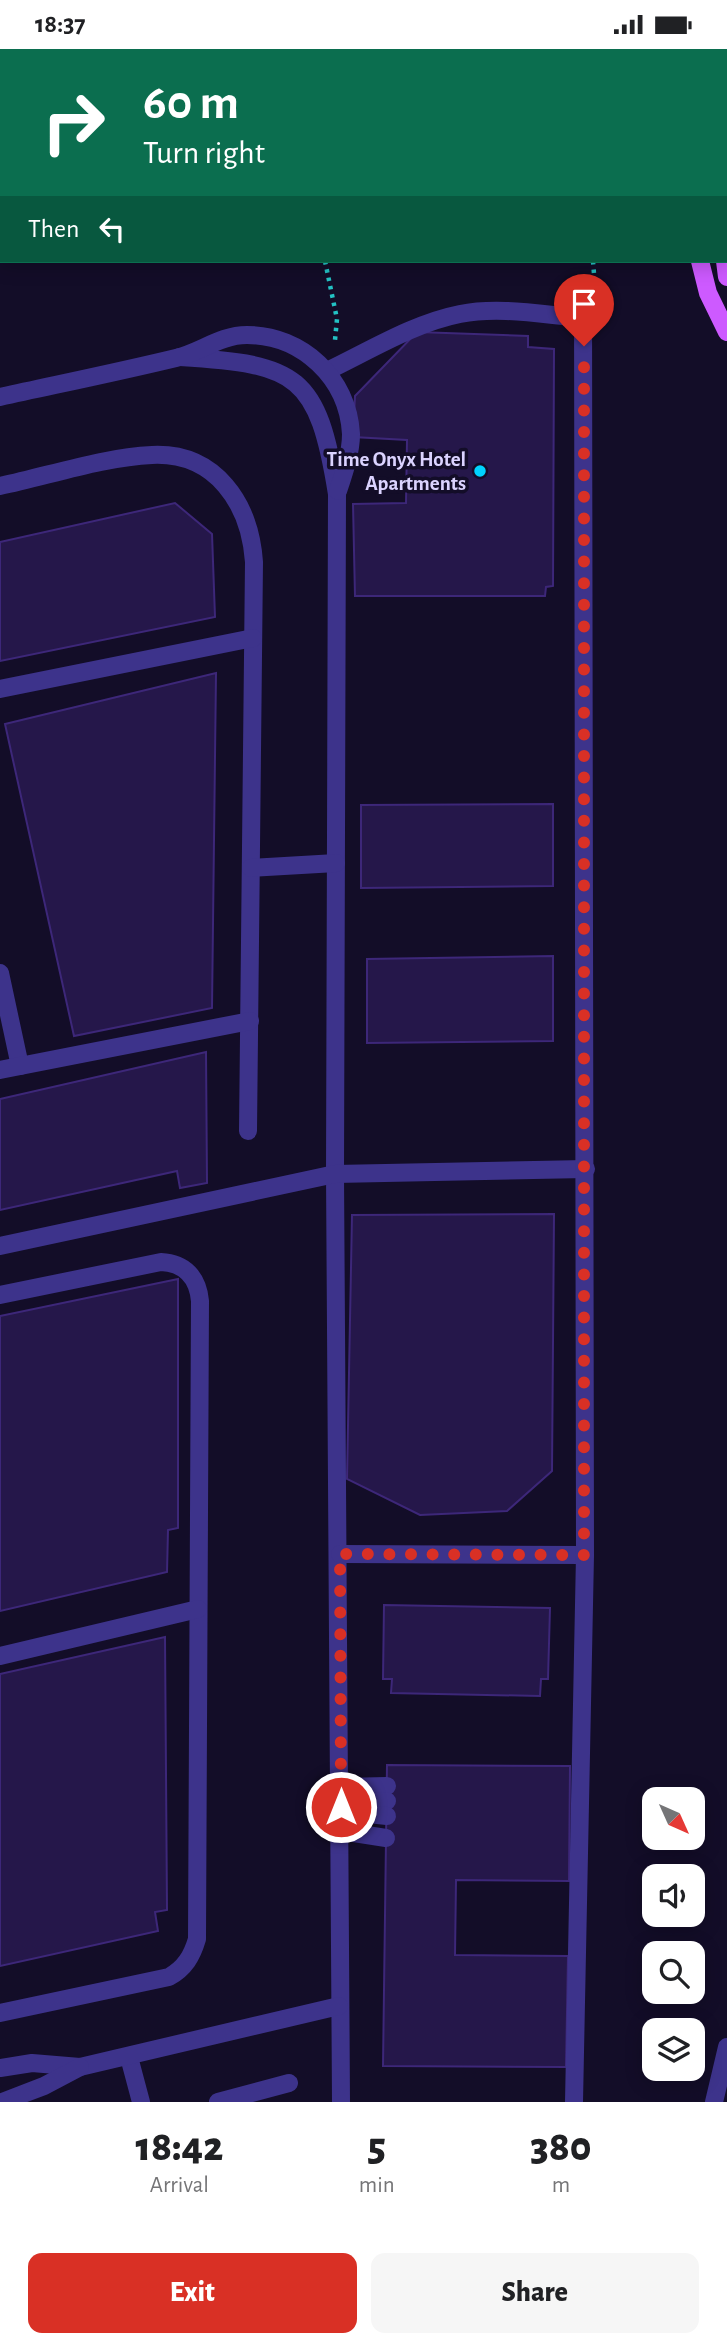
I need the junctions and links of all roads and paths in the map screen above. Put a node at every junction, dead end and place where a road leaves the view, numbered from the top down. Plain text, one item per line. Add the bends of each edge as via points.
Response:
1 (325, 263) edge
2 (700, 263) edge
3 (583, 294) dead end
4 (584, 318) junction
5 (727, 333) edge
6 (180, 357) junction
7 (327, 371) junction
8 (0, 397) edge
9 (0, 486) edge
10 (337, 494) junction
11 (253, 638) junction
12 (0, 689) edge
13 (336, 863) junction
14 (251, 868) junction
15 (0, 973) edge
16 (250, 1020) junction
17 (20, 1066) junction
18 (0, 1070) edge
19 (248, 1131) dead end
20 (586, 1169) junction
21 (335, 1174) junction
22 (0, 1246) edge
23 (0, 1295) edge
24 (340, 1554) junction
25 (584, 1555) junction
26 (198, 1609) junction
27 (0, 1656) edge
28 (341, 1787) junction
29 (349, 1807) junction
30 (387, 1813) junction
31 (349, 1831) junction
32 (339, 2006) junction
33 (0, 2013) edge
34 (727, 2047) edge
35 (128, 2057) junction
36 (80, 2067) junction
37 (0, 2068) edge
38 (289, 2083) dead end
39 (2, 2102) edge
40 (141, 2102) edge
41 (218, 2102) edge
42 (341, 2102) edge
43 (574, 2102) edge
44 (714, 2102) edge

1 - 7 path via 337,319
2 - 5 main road via 708,293
3 - 4 street
4 - 7 street via 460,314
4 - 20 street
6 - 7 street via 221,339 268,336 310,355
6 - 8 street
6 - 10 street via 257,363 282,374 303,391 319,412 328,437
7 - 10 street via 348,412 351,436
9 - 11 street via 153,455 180,458 206,469 227,486 243,508 252,534
10 - 13 street
11 - 12 street
11 - 14 street
13 - 14 street
13 - 21 street
14 - 16 street
15 - 17 street
16 - 17 street
16 - 19 street
17 - 18 street
20 - 21 street
20 - 25 street
21 - 22 street
21 - 24 street
23 - 26 street via 161,1262 180,1266 195,1280 200,1301
24 - 25 street
24 - 28 street
25 - 43 street
26 - 27 street
26 - 33 street via 194,1952 169,1977
28 - 29 street
28 - 30 street
29 - 30 street via 374,1815
29 - 31 street
30 - 31 street via 371,1826
31 - 32 street
32 - 35 street
32 - 42 street
34 - 44 street
35 - 36 street
35 - 40 street
36 - 37 street via 32,2063
36 - 39 street via 44,2087
38 - 41 street

